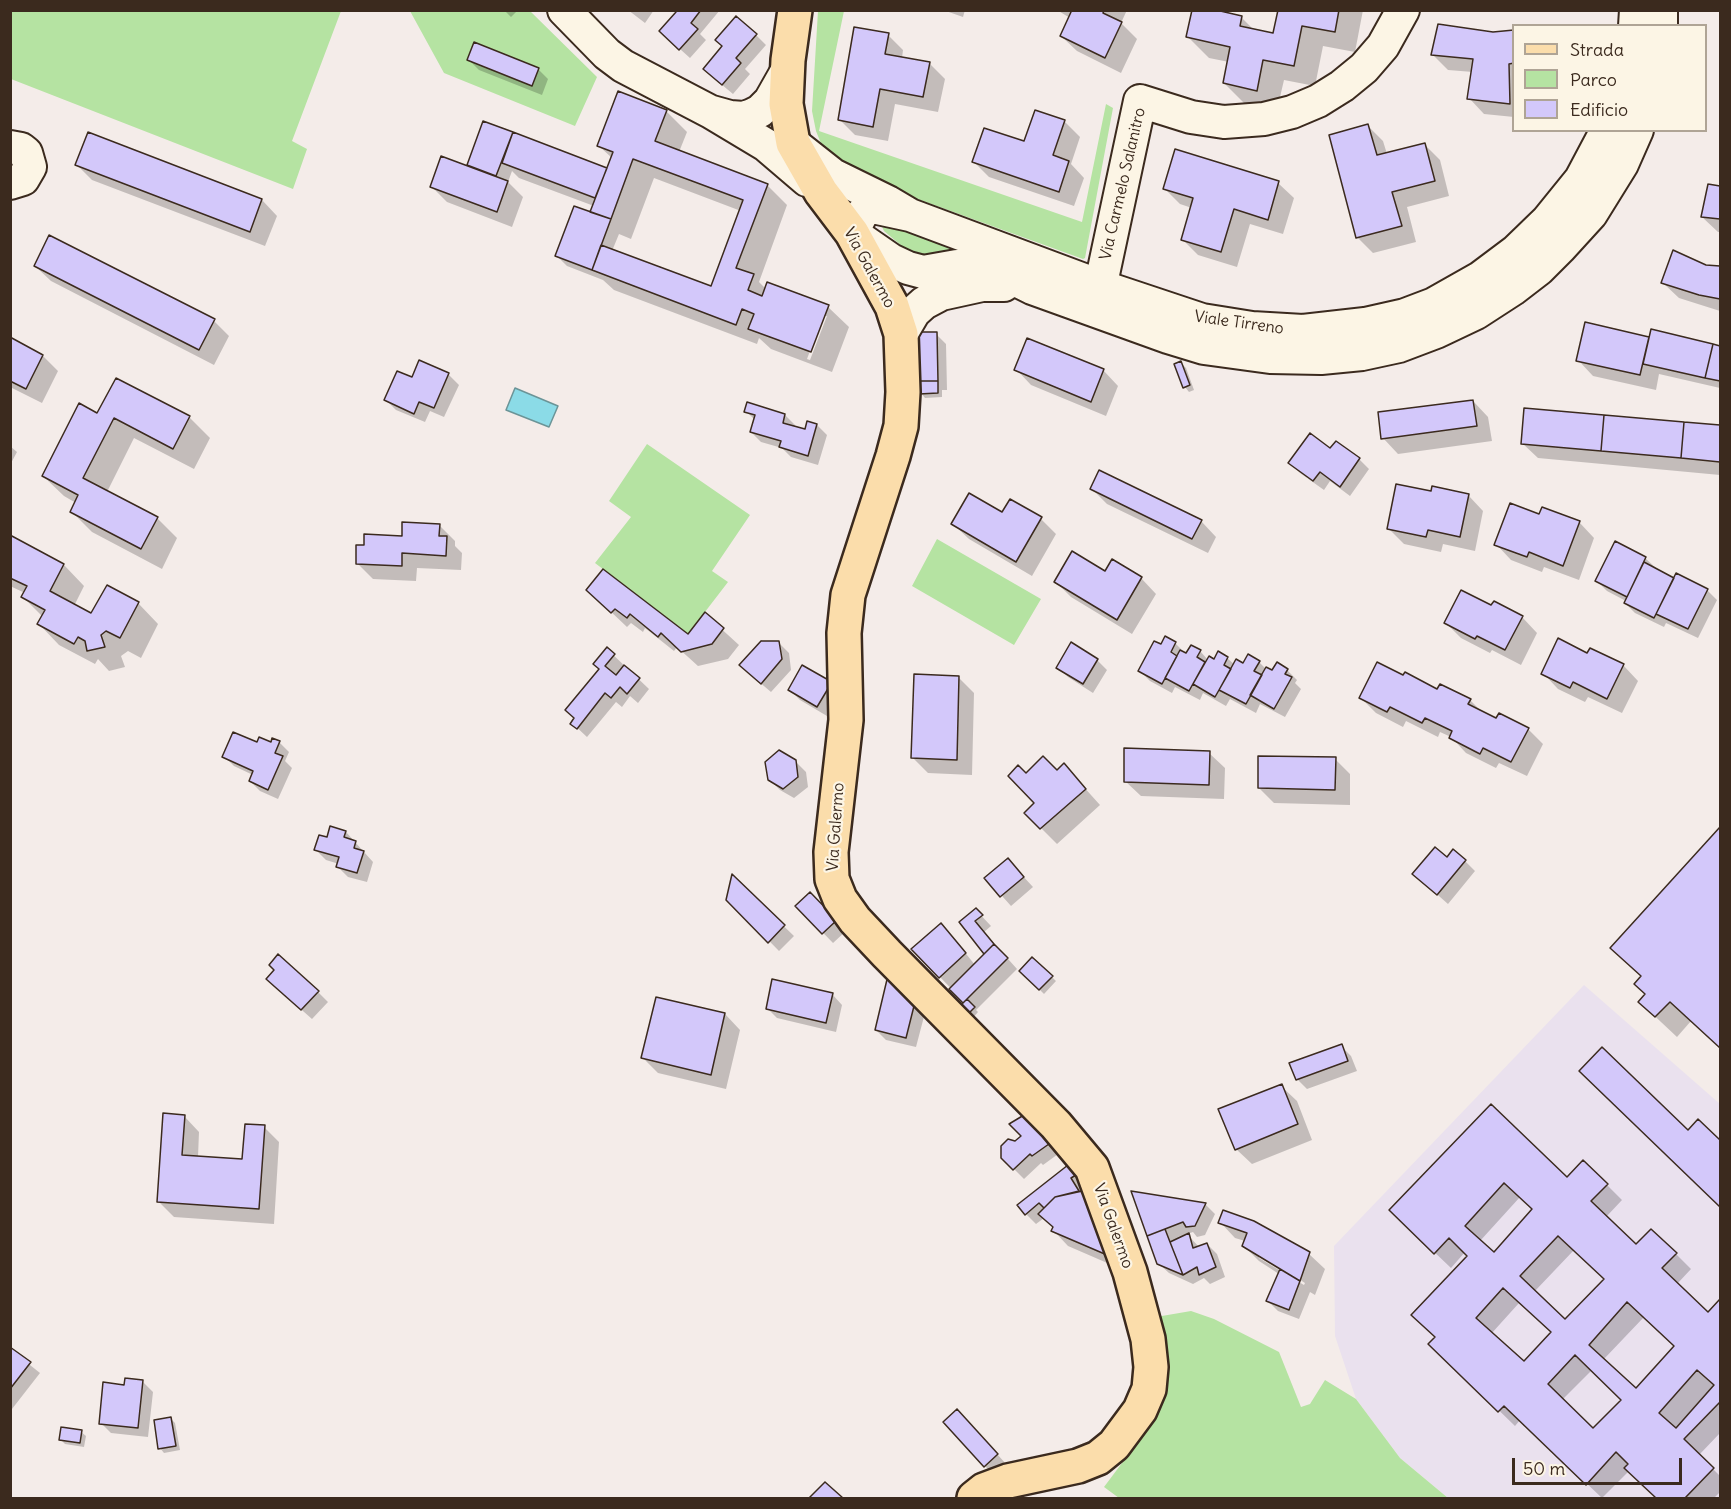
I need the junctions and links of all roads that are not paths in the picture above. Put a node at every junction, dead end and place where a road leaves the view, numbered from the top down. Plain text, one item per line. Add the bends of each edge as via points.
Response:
1 (564, 10) edge
2 (1403, 10) edge
3 (791, 13) edge
4 (788, 71) junction
5 (711, 112) junction
6 (1606, 132) edge
7 (1636, 132) edge
8 (793, 143) junction
9 (10, 147) edge
10 (10, 183) edge
11 (821, 192) junction
12 (910, 214) junction
13 (852, 233) junction
14 (1032, 288) junction
15 (1097, 298) junction
16 (901, 334) junction
17 (974, 1498) edge

1 - 5 street via 623,66
2 - 15 street, Via Carmelo Salanitro via 1383,46 1364,68 1318,101 1292,112 1224,122 1191,117 1140,101
3 - 4 main road, Via Galermo
4 - 5 street via 770,101 752,116 730,117
4 - 8 main road, Via Galermo via 786,104
5 - 11 street via 766,146
6 - 15 street, Viale Tirreno via 1581,179 1516,251 1464,288 1405,315 1303,331 1222,324
7 - 15 street, Viale Tirreno via 1622,164 1591,214 1539,269 1476,313 1399,346 1321,357 1238,354 1168,337
8 - 11 main road, Via Galermo
8 - 12 street, Viale Tirreno via 832,175
9 - 10 street via 26,153 30,167 23,179
11 - 13 main road, Via Galermo
12 - 13 street via 873,207 861,215
12 - 15 street, Viale Tirreno
13 - 14 street via 908,268 923,272 980,267
13 - 16 main road, Via Galermo via 892,306
14 - 15 street, Viale Tirreno
14 - 16 street via 982,285 941,294 914,312
16 - 17 main road, Via Galermo via 901,426 848,595 844,633 846,720 831,852 832,879 855,920 1056,1125 1092,1168 1130,1272 1151,1367 1149,1389 1140,1410 1114,1445 1098,1458 1008,1481

